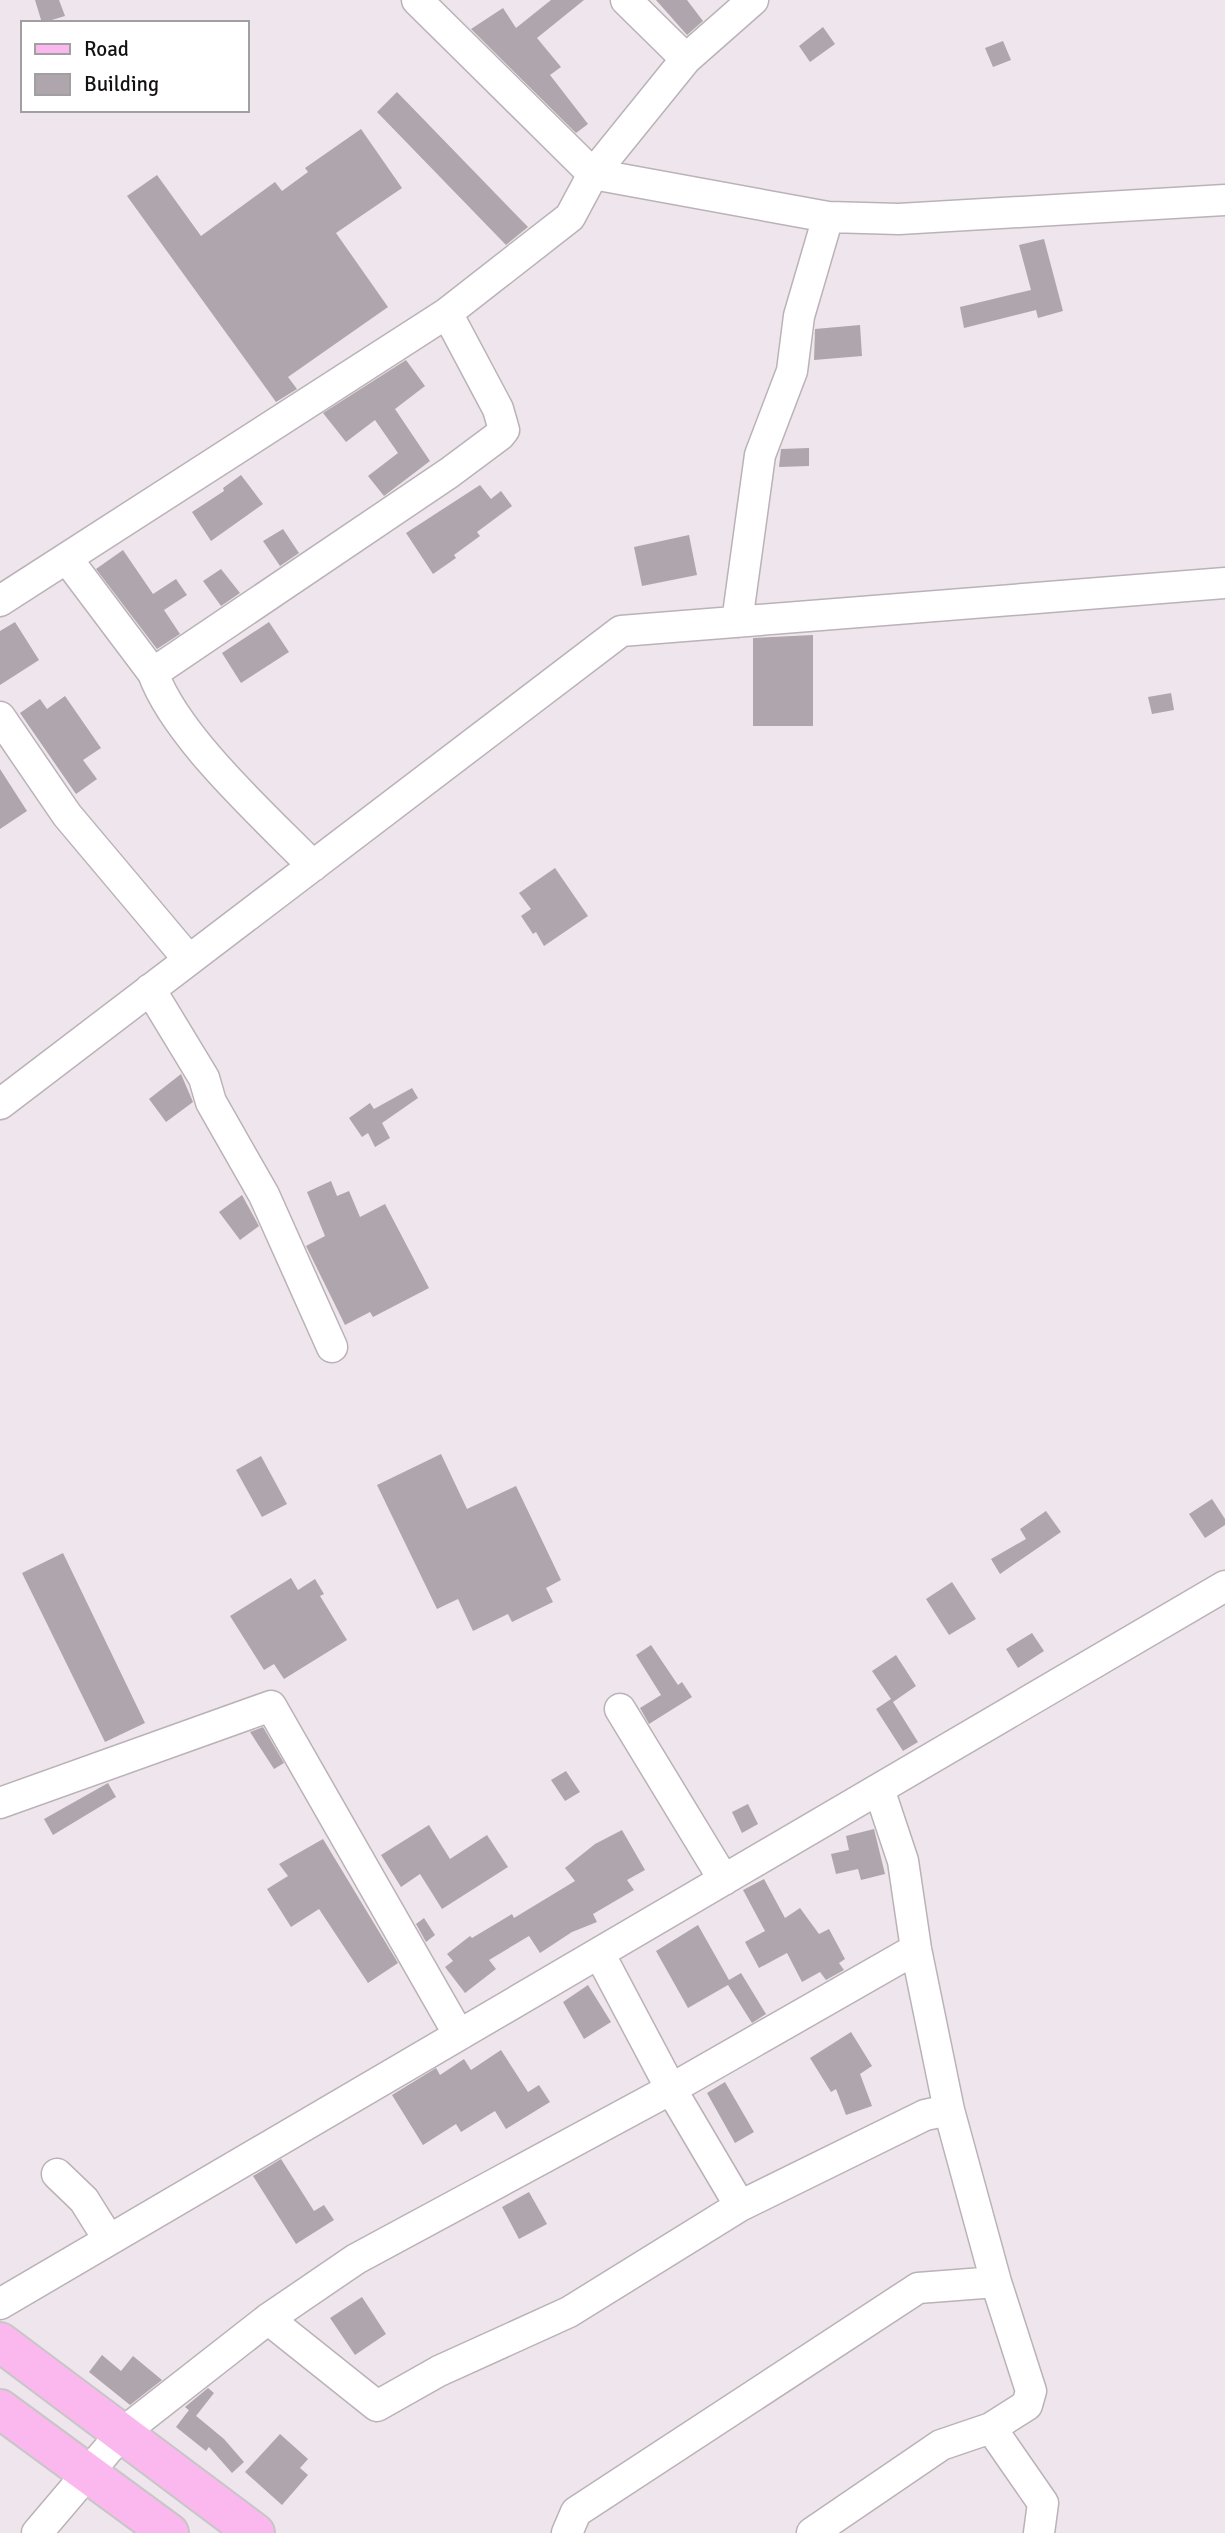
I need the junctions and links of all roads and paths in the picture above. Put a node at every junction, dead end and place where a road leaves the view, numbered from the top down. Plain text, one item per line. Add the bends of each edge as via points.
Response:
1 (417, 0) edge
2 (626, 0) edge
3 (753, 0) edge
4 (686, 60) junction
5 (593, 174) junction
6 (1225, 200) edge
7 (828, 217) junction
8 (447, 313) junction
9 (68, 561) junction
10 (1225, 583) edge
11 (0, 601) edge
12 (737, 622) junction
13 (153, 673) junction
14 (0, 717) edge
15 (313, 866) junction
16 (189, 960) junction
17 (150, 989) junction
18 (0, 1104) edge
19 (332, 1347) dead end
20 (1225, 1586) edge
21 (620, 1709) dead end
22 (879, 1789) junction
23 (0, 1803) edge
24 (724, 1880) junction
25 (916, 1949) junction
26 (599, 1953) junction
27 (459, 2035) junction
28 (671, 2089) junction
29 (949, 2110) junction
30 (57, 2174) dead end
31 (740, 2206) junction
32 (109, 2240) junction
33 (996, 2282) junction
34 (0, 2304) edge
35 (268, 2319) junction
36 (0, 2342) edge
37 (0, 2409) edge
38 (991, 2428) junction
39 (121, 2434) junction
40 (87, 2474) junction
41 (37, 2533) edge
42 (169, 2533) edge
43 (255, 2533) edge
44 (567, 2533) edge
45 (812, 2533) edge
46 (1039, 2533) edge

1 - 5 street
2 - 4 street
3 - 4 street
4 - 5 street
5 - 7 street
5 - 8 street via 570,218
6 - 7 street via 898,219
7 - 12 street via 799,316 792,371 760,455
8 - 9 street
8 - 13 street via 498,409 504,430 500,435
9 - 11 street
9 - 13 street
10 - 12 street
12 - 15 street via 621,631
13 - 15 street via 161,695 226,777
14 - 16 street via 67,815
15 - 16 street
16 - 17 street
17 - 18 street
17 - 19 street via 204,1078 211,1102 264,1195
20 - 22 street
21 - 24 street
22 - 24 street
22 - 25 street via 903,1861
23 - 27 street via 271,1706
24 - 26 street
25 - 28 street
25 - 29 street
26 - 27 street
26 - 28 street
27 - 32 street
28 - 31 street
28 - 35 street via 356,2259
29 - 31 street via 925,2115
29 - 33 street
30 - 32 street via 84,2200
31 - 35 street via 569,2312 439,2371 377,2406
32 - 34 street
33 - 38 street via 1031,2391 1027,2405
33 - 44 street via 918,2288 576,2512
35 - 39 street
36 - 39 main road
37 - 40 main road
38 - 45 street via 941,2445
38 - 46 street via 1043,2503
39 - 40 street
39 - 43 main road
40 - 41 street
40 - 42 main road

